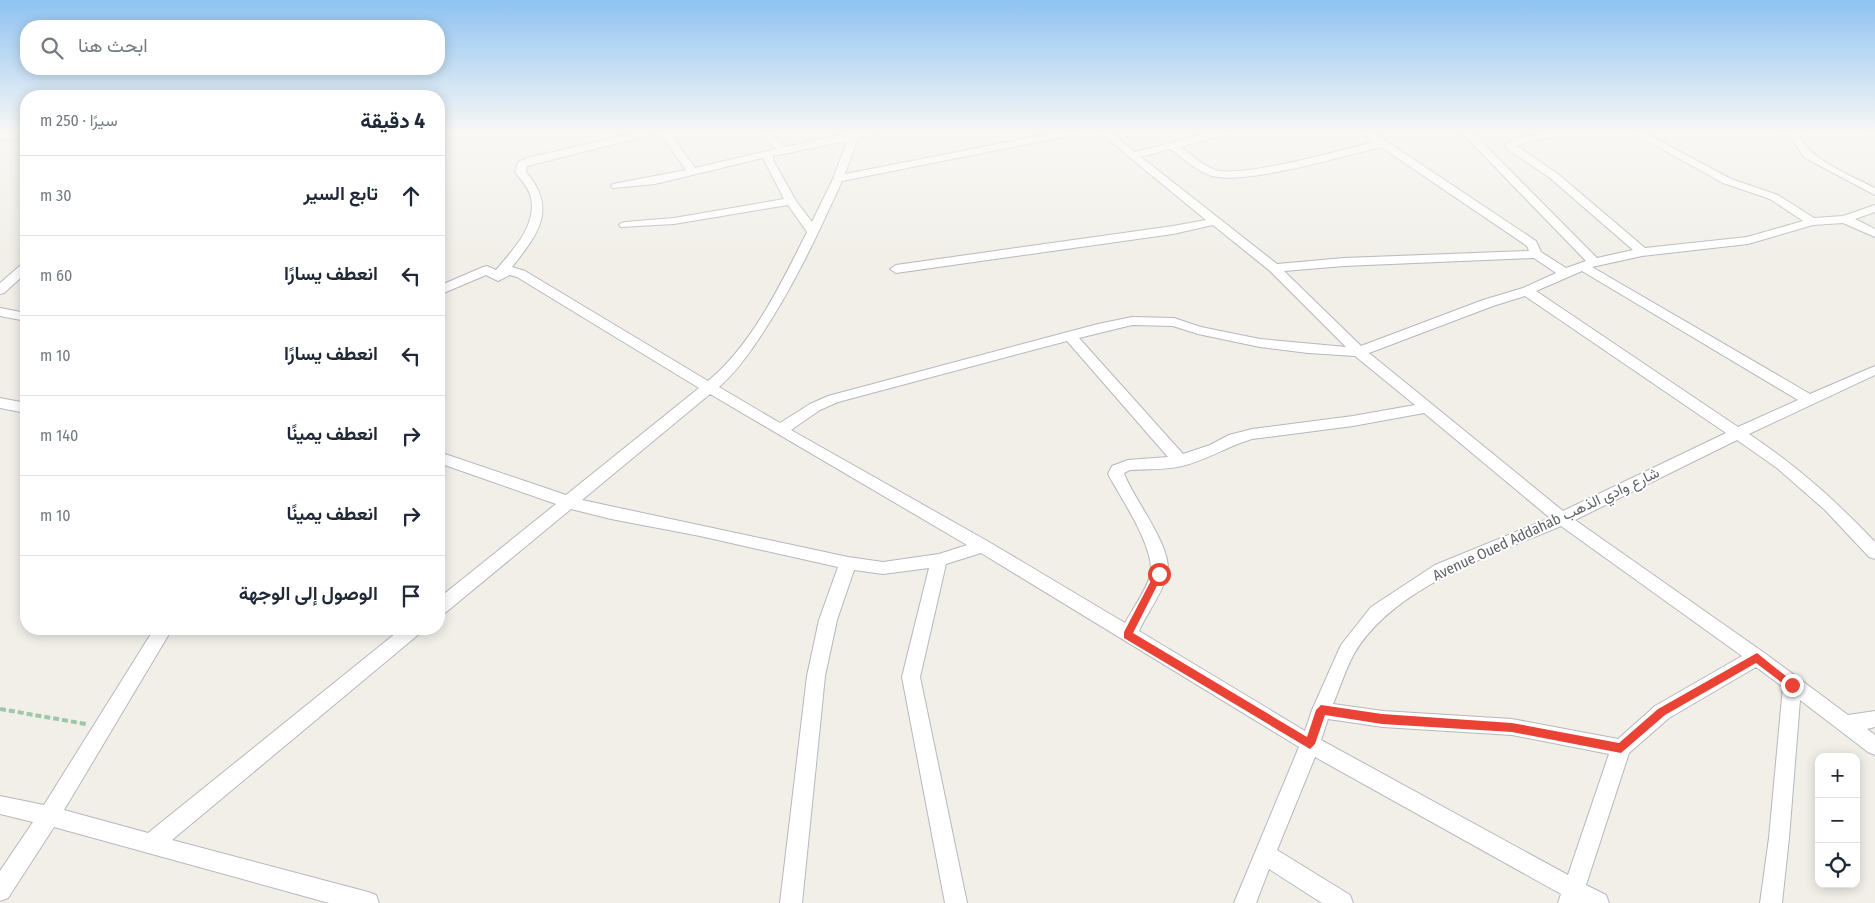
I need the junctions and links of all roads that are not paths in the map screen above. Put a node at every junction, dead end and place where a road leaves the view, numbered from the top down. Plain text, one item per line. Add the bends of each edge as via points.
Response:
1 (523, 175) edge
2 (681, 175) edge
3 (776, 175) edge
4 (839, 175) edge
5 (853, 175) edge
6 (1161, 175) edge
7 (1430, 175) edge
8 (1507, 175) edge
9 (1553, 175) edge
10 (1716, 175) edge
11 (1844, 175) edge
12 (838, 178) junction
13 (617, 186) dead end
14 (1875, 192) edge
15 (791, 201) junction
16 (1875, 208) edge
17 (1845, 219) junction
18 (1217, 221) junction
19 (1812, 222) junction
20 (625, 225) dead end
21 (813, 232) junction
22 (1875, 233) edge
23 (1642, 252) junction
24 (1536, 254) junction
25 (1589, 265) junction
26 (1274, 268) junction
27 (896, 269) dead end
28 (20, 272) edge
29 (1565, 273) junction
30 (498, 277) junction
31 (445, 288) edge
32 (0, 290) edge
33 (1527, 292) junction
34 (0, 312) edge
35 (20, 316) edge
36 (1070, 336) junction
37 (1359, 352) junction
38 (1875, 370) edge
39 (708, 387) junction
40 (1809, 400) junction
41 (0, 403) edge
42 (20, 407) edge
43 (1426, 408) junction
44 (780, 430) junction
45 (1739, 433) junction
46 (445, 459) edge
47 (1180, 462) junction
48 (568, 502) junction
49 (1562, 519) junction
50 (983, 546) junction
51 (1875, 552) edge
52 (939, 560) junction
53 (848, 562) junction
54 (445, 603) edge
55 (159, 635) edge
56 (407, 635) edge
57 (1128, 635) junction
58 (1757, 657) junction
59 (1792, 685) junction
60 (1321, 710) junction
61 (1875, 719) edge
62 (1845, 724) junction
63 (1310, 744) junction
64 (1875, 746) edge
65 (1621, 748) junction
66 (0, 805) edge
67 (49, 816) junction
68 (151, 844) junction
69 (1264, 854) junction
70 (0, 890) edge
71 (1571, 896) edge
72 (368, 903) edge
73 (791, 903) edge
74 (956, 903) edge
75 (1246, 903) edge
76 (1342, 903) edge
77 (1598, 903) edge
78 (1771, 903) edge

1 - 30 street via 536,192 539,206 532,228
2 - 13 street
3 - 15 street
4 - 12 street
5 - 12 street
6 - 18 street
7 - 24 street via 1532,244
8 - 25 street
9 - 23 street
10 - 19 street via 1760,190
11 - 14 street
12 - 21 street
15 - 20 street via 674,221
15 - 21 street
16 - 17 street
17 - 19 street
17 - 22 street
18 - 26 street
18 - 27 street
19 - 23 street via 1748,240
21 - 39 street via 791,277 761,326 730,370
23 - 25 street
24 - 26 street
24 - 29 street
25 - 29 street
25 - 40 street
26 - 37 street
28 - 32 street
29 - 33 street
30 - 31 street via 487,270
30 - 39 street via 509,270 521,274
33 - 37 street via 1488,303
33 - 45 street
34 - 35 street
36 - 37 street via 1132,321 1174,322 1260,343
36 - 44 street via 833,399
36 - 47 street
37 - 43 street
38 - 40 street, Avenue Oued Addahab شارع وادي الذهب
39 - 44 street
39 - 48 street
40 - 45 street, Avenue Oued Addahab شارع وادي الذهب
41 - 42 street
43 - 47 street via 1252,434
43 - 49 street
44 - 50 street
45 - 49 street, Avenue Oued Addahab شارع وادي الذهب
45 - 51 street via 1817,494
46 - 48 street
47 - 57 street via 1128,465 1117,470 1146,532 1158,562 1159,574
48 - 53 street
48 - 54 street
49 - 58 street
49 - 60 street, Avenue Oued Addahab شارع وادي الذهب via 1440,570 1377,612 1347,650
50 - 52 street
50 - 57 street
52 - 53 street via 883,568
52 - 74 street via 911,678
53 - 73 street via 828,620 816,676
55 - 67 street
56 - 68 street
57 - 63 street
58 - 59 street
58 - 65 street via 1662,712
59 - 62 street
59 - 78 street
60 - 63 street, Avenue Oued Addahab شارع وادي الذهب
60 - 65 street via 1382,719 1512,727
61 - 62 street
62 - 64 street
63 - 69 street, Avenue Oued Addahab شارع وادي الذهب
63 - 71 street
65 - 71 street
66 - 67 street
67 - 68 street
67 - 70 street
68 - 72 street
69 - 75 street, Avenue Oued Addahab شارع وادي الذهب
69 - 76 street
71 - 77 street

